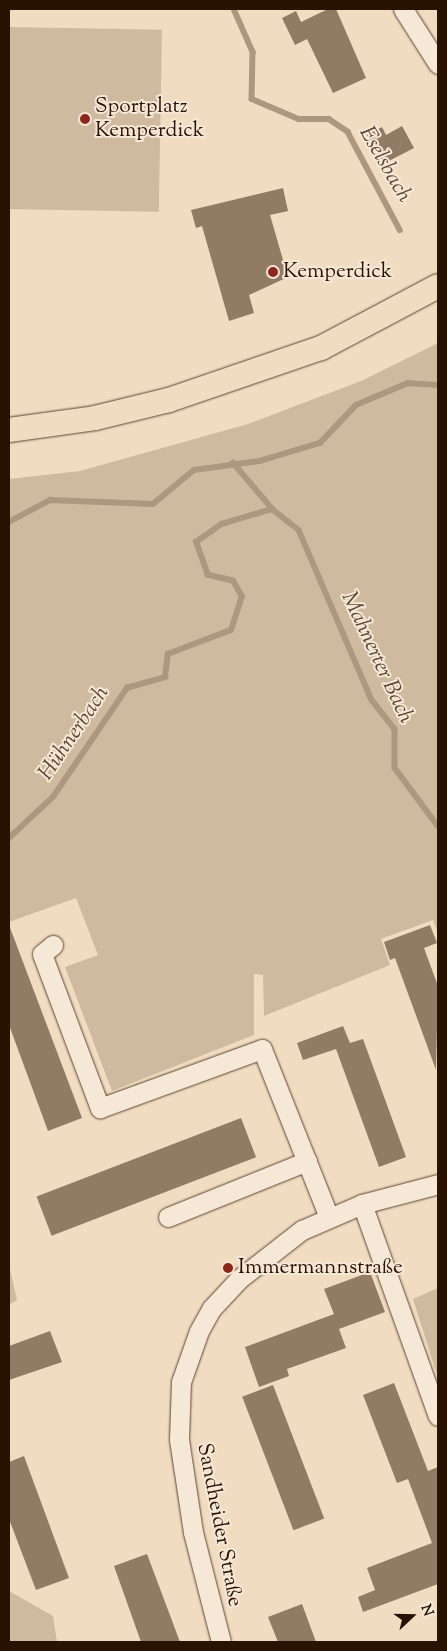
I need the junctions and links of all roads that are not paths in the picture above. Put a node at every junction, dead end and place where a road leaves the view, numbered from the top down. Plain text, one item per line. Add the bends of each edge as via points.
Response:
1 (403, 9) edge
2 (438, 64) edge
3 (438, 286) edge
4 (9, 430) edge
5 (53, 944) dead end
6 (307, 1161) junction
7 (438, 1184) edge
8 (362, 1204) junction
9 (168, 1217) dead end
10 (329, 1217) junction
11 (438, 1416) edge
12 (221, 1642) edge

1 - 2 street
3 - 4 main road via 321,348 170,400 95,418
5 - 6 street via 42,954 100,1108 262,1049
6 - 9 street
6 - 10 street
7 - 8 street, Sandheider Straße
8 - 10 street, Sandheider Straße
8 - 11 street
10 - 12 street, Sandheider Straße via 278,1246 212,1308 181,1382 181,1461

